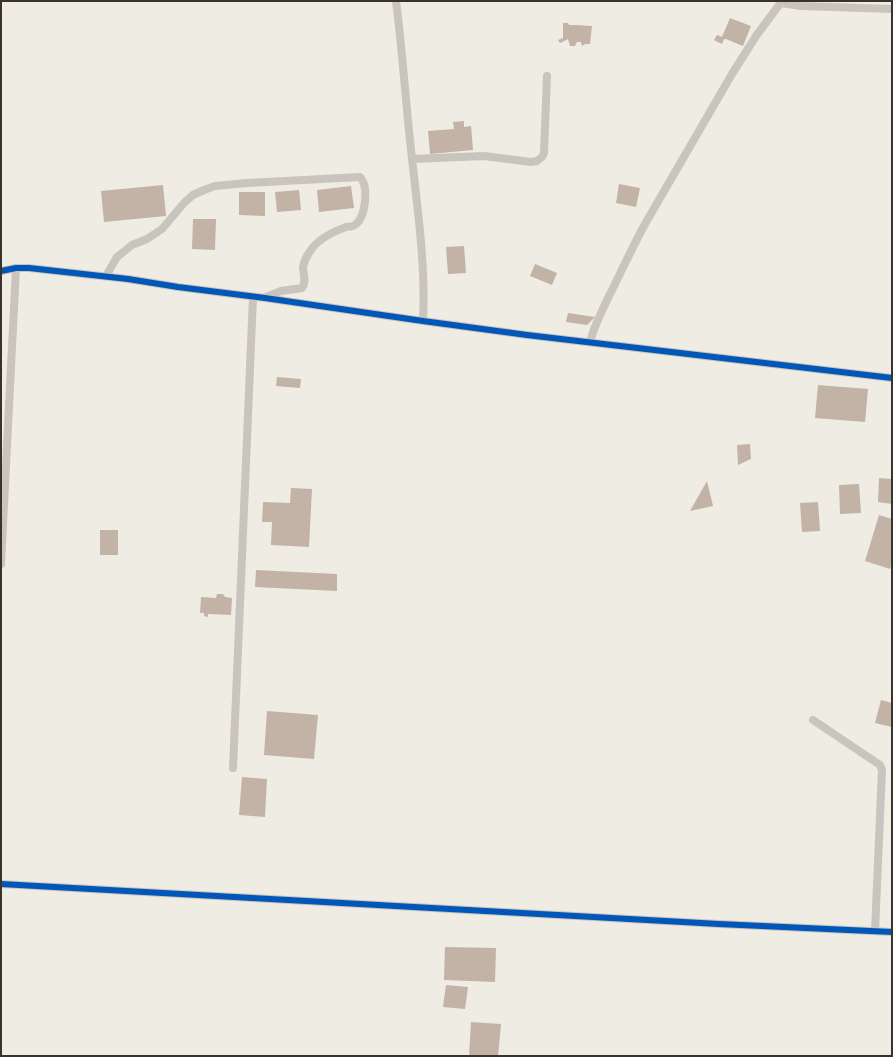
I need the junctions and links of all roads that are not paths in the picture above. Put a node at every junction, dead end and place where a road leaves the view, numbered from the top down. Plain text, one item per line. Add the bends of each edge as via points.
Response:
1 (396, 1) edge
2 (782, 2) edge
3 (892, 9) edge
4 (547, 76) dead end
5 (412, 159) junction
6 (16, 268) junction
7 (1, 271) edge
8 (106, 276) junction
9 (254, 297) junction
10 (265, 298) junction
11 (423, 321) junction
12 (590, 342) junction
13 (892, 378) edge
14 (1, 564) edge
15 (813, 720) dead end
16 (233, 768) dead end
17 (1, 884) edge
18 (875, 931) junction
19 (892, 932) edge

1 - 5 street
2 - 3 street via 801,6
2 - 12 street via 732,74 644,224
4 - 5 street via 542,158 531,162 484,156
5 - 11 street via 424,283
6 - 7 street
6 - 8 street
6 - 14 street
8 - 9 street
8 - 10 street via 117,257 132,245 162,229 184,203 204,190 215,186 247,183 360,177 366,195 359,221 354,226 322,238 314,244 303,266 302,288
9 - 10 street
9 - 16 street
10 - 11 street
11 - 12 street
12 - 13 street
15 - 18 street via 880,765 882,770
17 - 18 street
18 - 19 street

